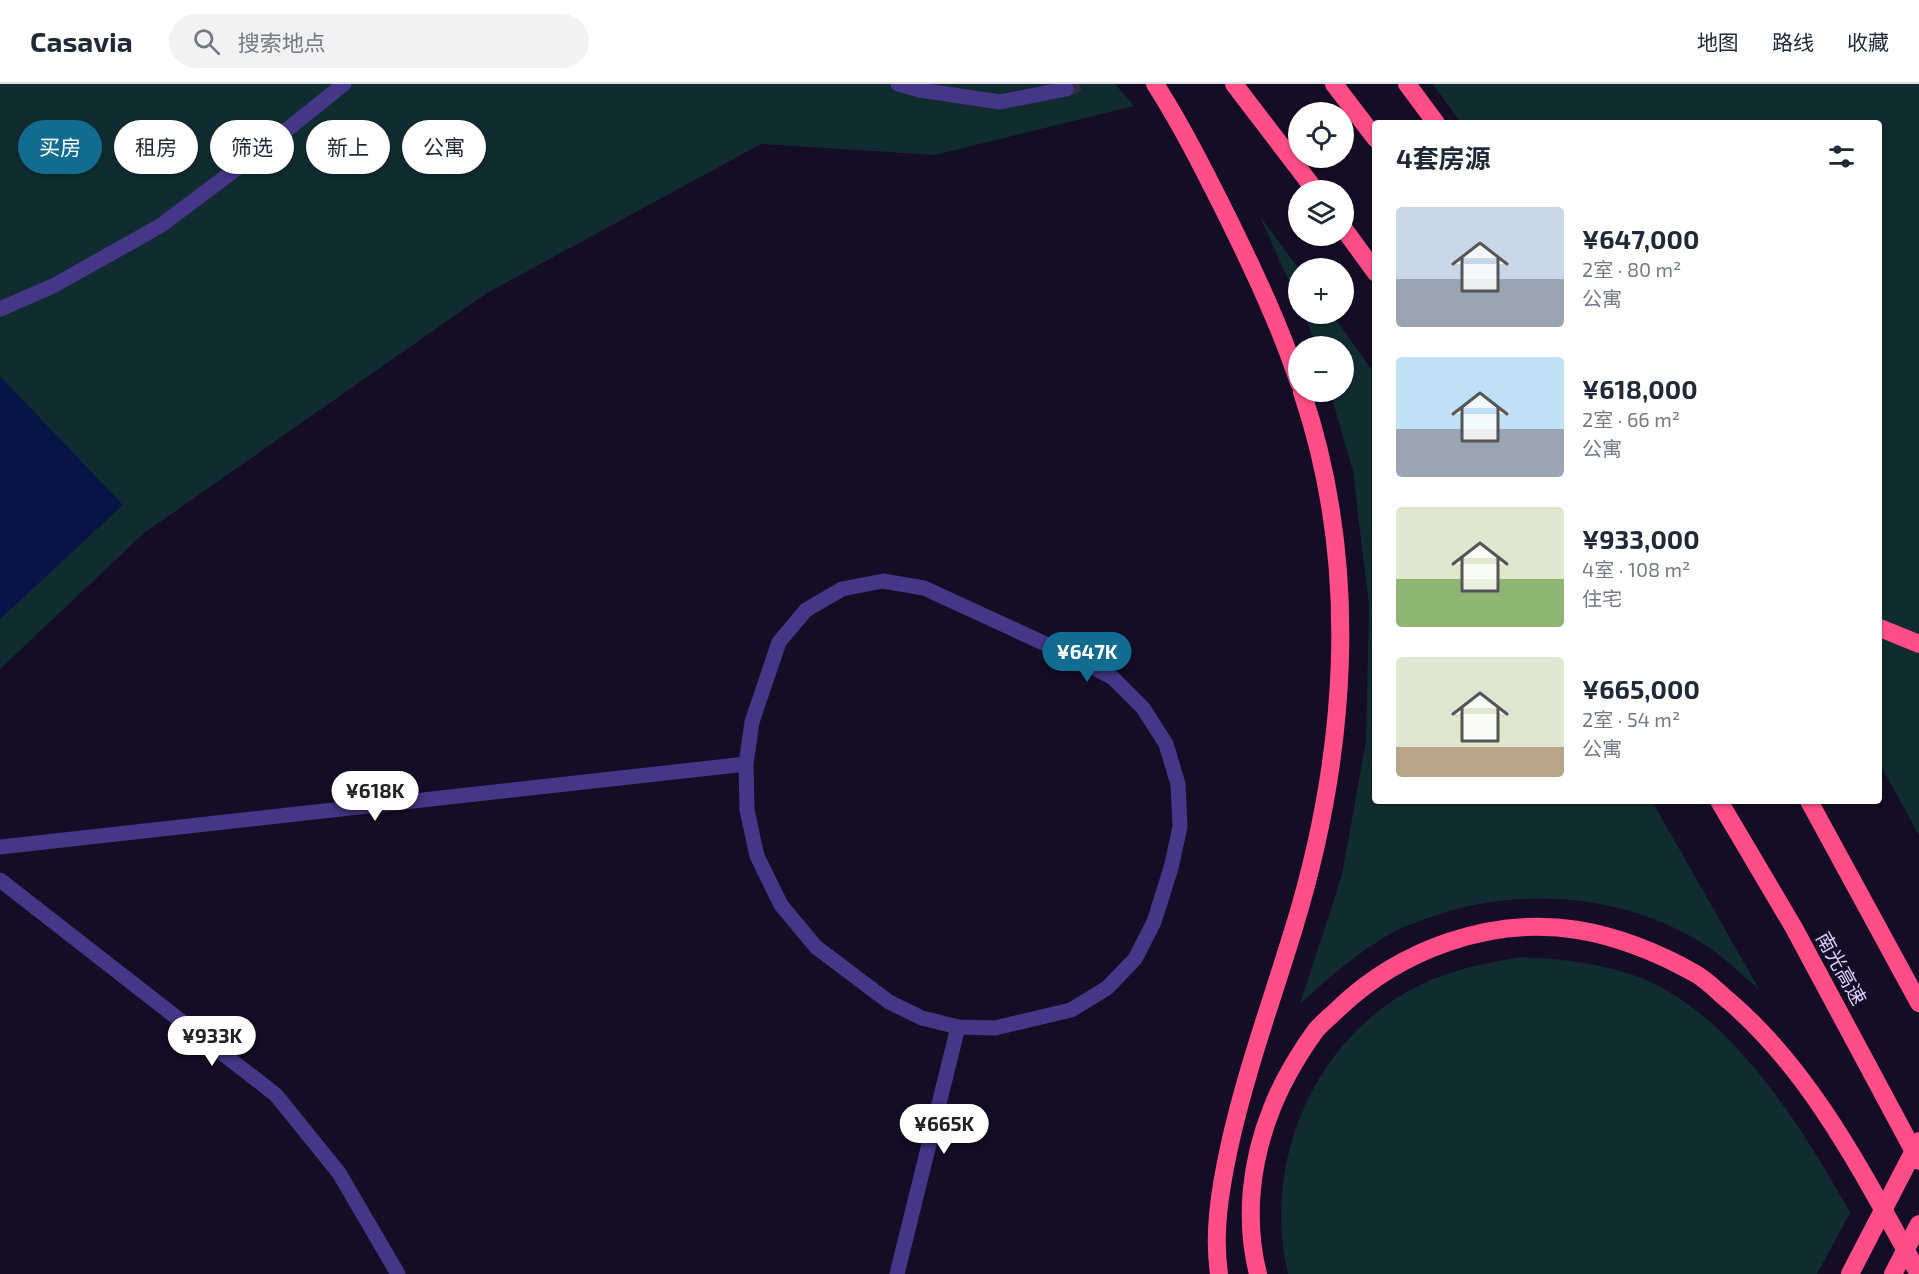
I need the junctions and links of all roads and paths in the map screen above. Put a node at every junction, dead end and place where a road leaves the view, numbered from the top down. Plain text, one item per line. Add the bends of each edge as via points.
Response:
1 (344, 84) edge
2 (898, 84) edge
3 (1155, 84) edge
4 (1234, 84) edge
5 (1334, 84) edge
6 (1407, 84) edge
7 (1066, 89) dead end
8 (1434, 120) edge
9 (1372, 134) edge
10 (1307, 180) edge
11 (1354, 243) edge
12 (1372, 268) edge
13 (0, 309) edge
14 (1288, 351) edge
15 (1305, 402) edge
16 (1882, 629) edge
17 (1919, 644) edge
18 (746, 764) junction
19 (1721, 804) edge
20 (1811, 804) edge
21 (0, 847) edge
22 (0, 880) edge
23 (1919, 1003) edge
24 (958, 1027) junction
25 (1919, 1141) edge
26 (1919, 1161) edge
27 (1919, 1224) edge
28 (398, 1274) edge
29 (897, 1274) edge
30 (1219, 1274) edge
31 (1258, 1274) edge
32 (1850, 1274) edge
33 (1893, 1274) edge
34 (1919, 1274) edge

1 - 13 street via 160,226 52,286
2 - 7 street via 1000,102
3 - 14 highway via 1250,262
4 - 10 highway
5 - 9 highway
6 - 8 highway
11 - 12 highway
15 - 30 highway via 1332,512 1339,576 1341,671 1336,734 1313,860 1235,1120 1221,1185 1215,1247
16 - 17 highway
18 - 21 street
18 - 24 street via 747,810 757,856 781,905 816,947 889,1002 922,1018
18 - 24 street via 752,722 780,642 806,610 842,589 883,581 924,588 1076,658 1113,678 1143,708 1166,744 1178,784 1180,827 1154,922 1135,958 1107,988 1071,1010 995,1028
19 - 26 highway, 南光高速 via 1794,928
20 - 23 highway
22 - 28 street via 276,1095 339,1173
24 - 29 street
25 - 32 highway, bridge
27 - 33 highway, bridge
31 - 34 highway via 1250,1199 1260,1136 1284,1078 1318,1028 1361,987 1406,959 1461,937 1520,928 1577,930 1645,948 1699,976 1741,1011 1808,1088 1854,1159

